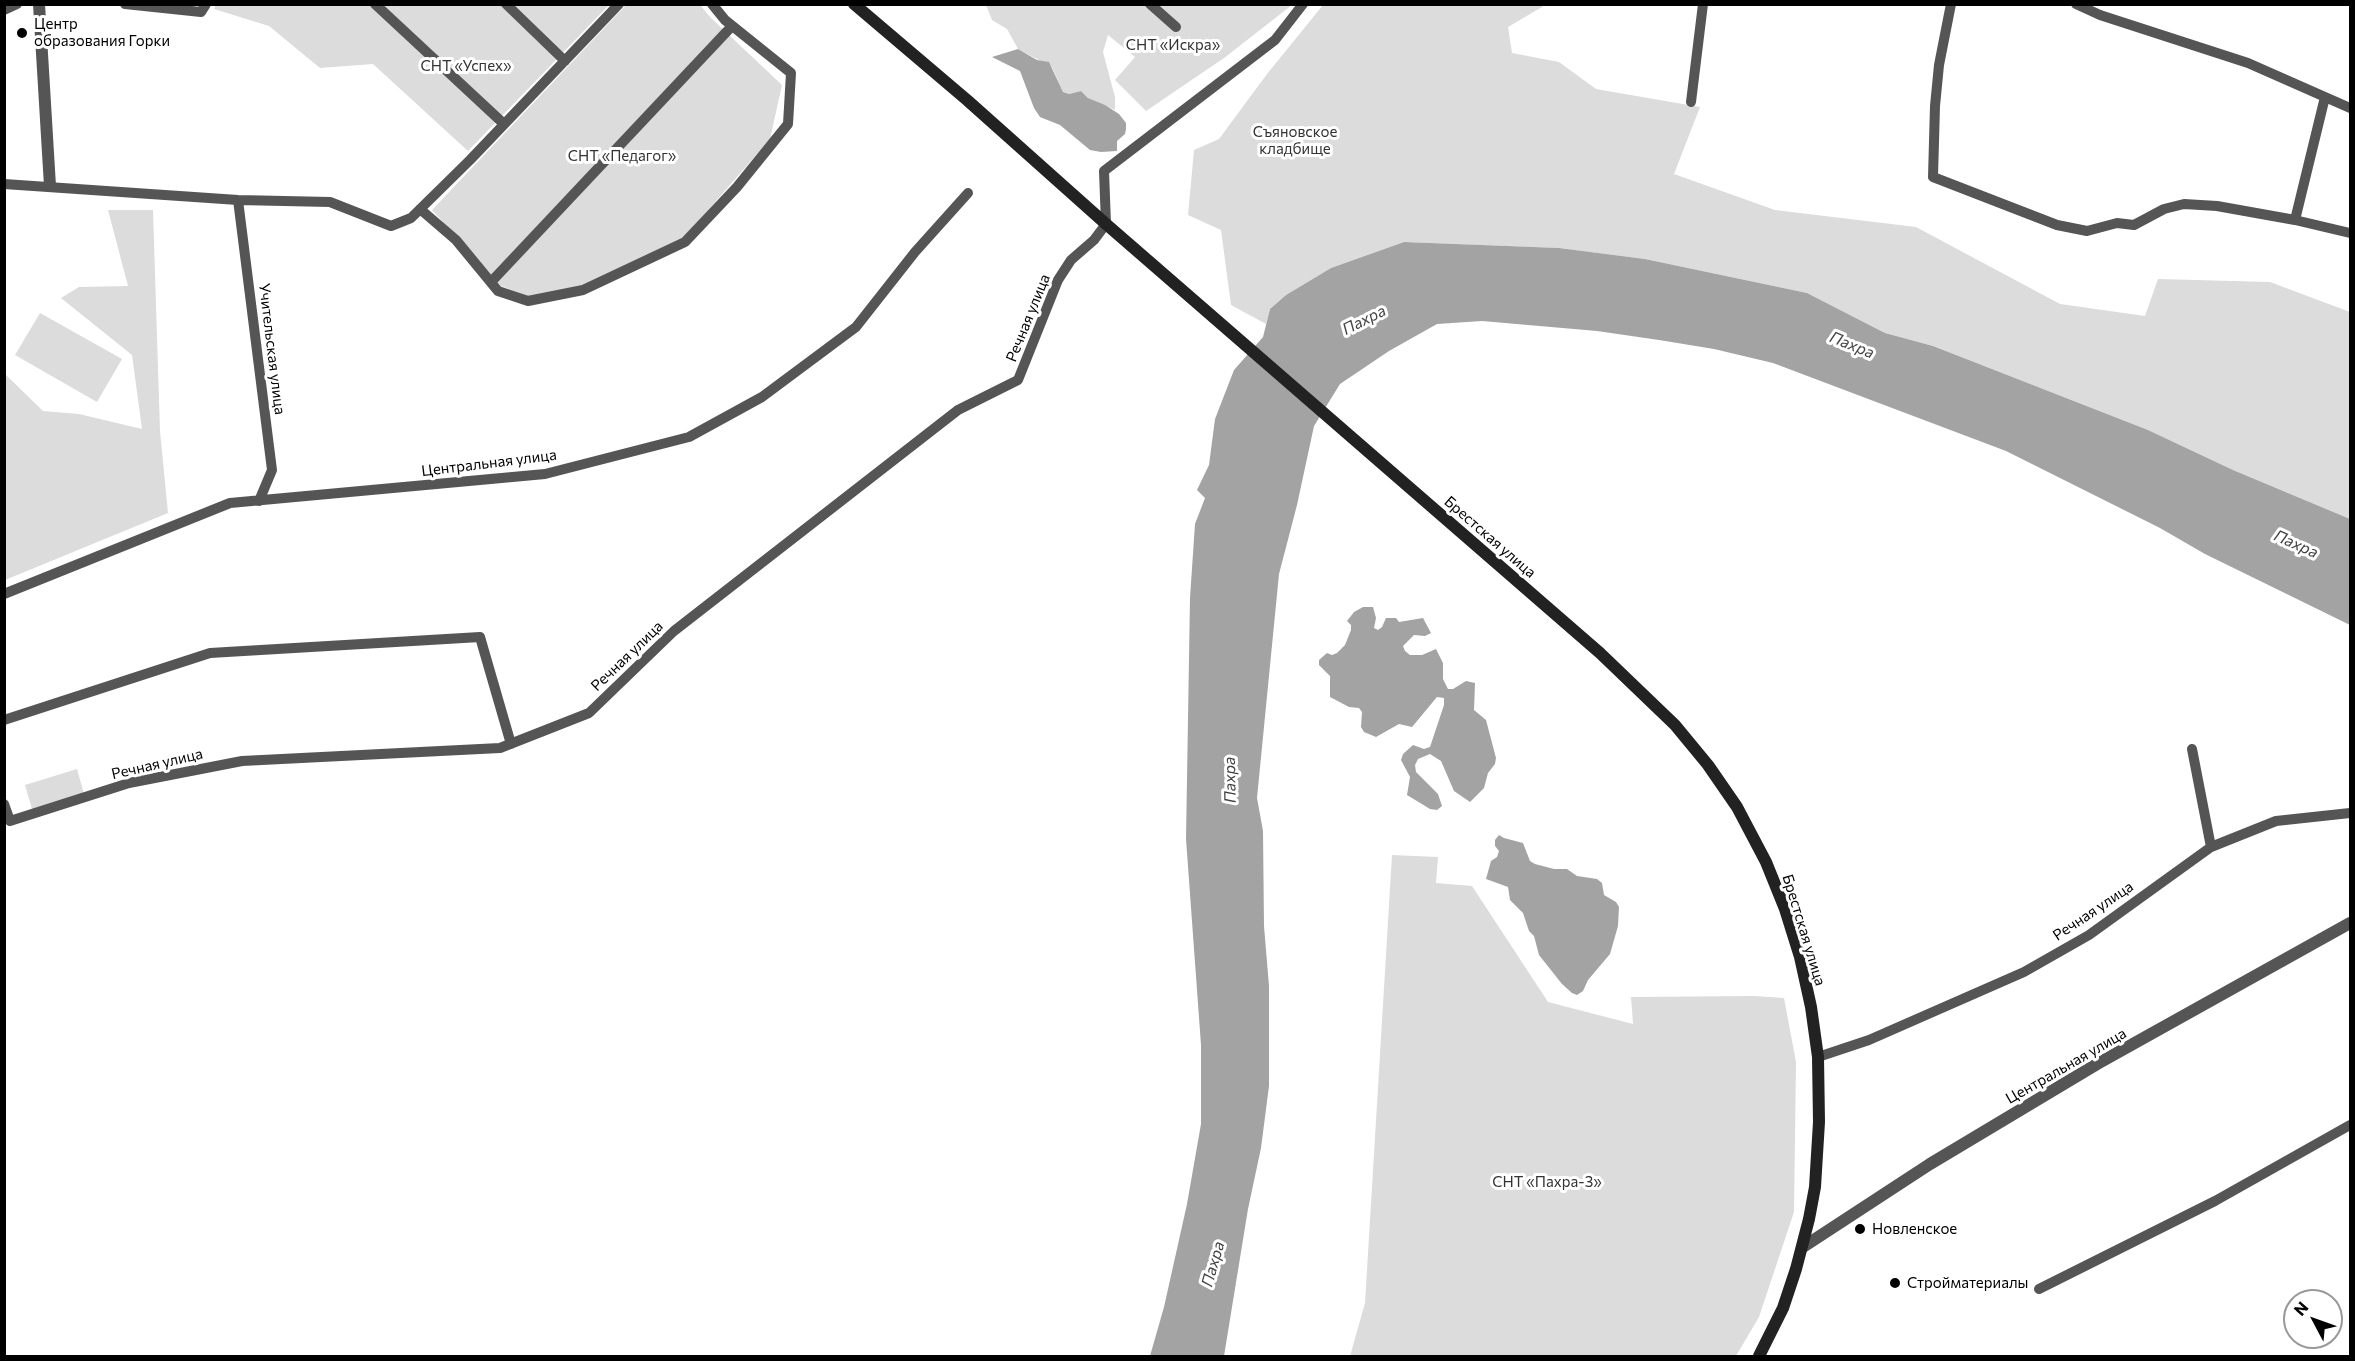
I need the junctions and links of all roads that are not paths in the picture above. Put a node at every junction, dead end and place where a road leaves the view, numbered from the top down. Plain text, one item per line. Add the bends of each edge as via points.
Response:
1 (17, 4) edge
2 (39, 4) edge
3 (125, 4) edge
4 (206, 4) edge
5 (375, 4) edge
6 (506, 4) edge
7 (619, 4) edge
8 (712, 4) edge
9 (854, 4) edge
10 (1150, 4) edge
11 (1303, 4) edge
12 (1703, 4) edge
13 (1952, 4) edge
14 (2076, 4) edge
15 (4, 9) edge
16 (732, 26) junction
17 (1176, 27) dead end
18 (565, 61) junction
19 (2325, 97) junction
20 (1691, 102) dead end
21 (2350, 108) edge
22 (504, 124) junction
23 (4, 184) edge
24 (50, 186) junction
25 (968, 193) dead end
26 (238, 200) junction
27 (420, 209) junction
28 (2295, 220) junction
29 (1106, 224) junction
30 (2350, 233) edge
31 (491, 282) junction
32 (259, 501) junction
33 (4, 594) edge
34 (4, 720) edge
35 (511, 744) junction
36 (2192, 749) dead end
37 (4, 804) edge
38 (2350, 813) edge
39 (2211, 847) junction
40 (2350, 922) edge
41 (1818, 1057) junction
42 (2350, 1125) edge
43 (1803, 1247) junction
44 (2039, 1289) dead end
45 (1759, 1356) edge

1 - 15 street
2 - 24 street
3 - 4 street via 201,12
5 - 22 street
6 - 18 street
7 - 18 street
8 - 16 street
9 - 29 main road, Брестская улица
10 - 17 street
11 - 29 street via 1275,40 1104,171
12 - 20 street
13 - 28 street via 1939,65 1933,177 2057,225 2080,230 2138,224 2164,209 2184,204
14 - 19 street via 2228,56
16 - 31 street
16 - 31 street via 791,73 788,124 729,196 685,242 583,290 528,301 498,291
18 - 22 street
19 - 21 street
19 - 28 street
22 - 27 street
23 - 24 street
24 - 26 street
25 - 32 street, Центральная улица via 856,327 762,397 689,437 545,474
26 - 27 street via 330,202 391,226 411,218
26 - 32 street, Учительская улица via 272,470
27 - 31 street via 456,240
28 - 30 street
29 - 35 street, Речная улица via 1071,260 1058,280 1018,380 958,410 683,624 589,713
29 - 41 main road, Брестская улица via 1397,474 1675,725 1708,765 1766,862 1785,909 1804,977
32 - 33 street, Центральная улица via 230,503
34 - 35 street via 210,653 480,637
35 - 37 street, Речная улица via 500,748 242,760 129,783 10,821
36 - 39 street
38 - 39 street, Речная улица via 2276,821
39 - 41 street, Речная улица via 2089,935 2024,972 1869,1040
40 - 43 street, Центральная улица via 2059,1087 1930,1164
41 - 43 main road, Брестская улица via 1818,1156
42 - 44 street via 2216,1201
43 - 45 main road, Брестская улица via 1783,1308

